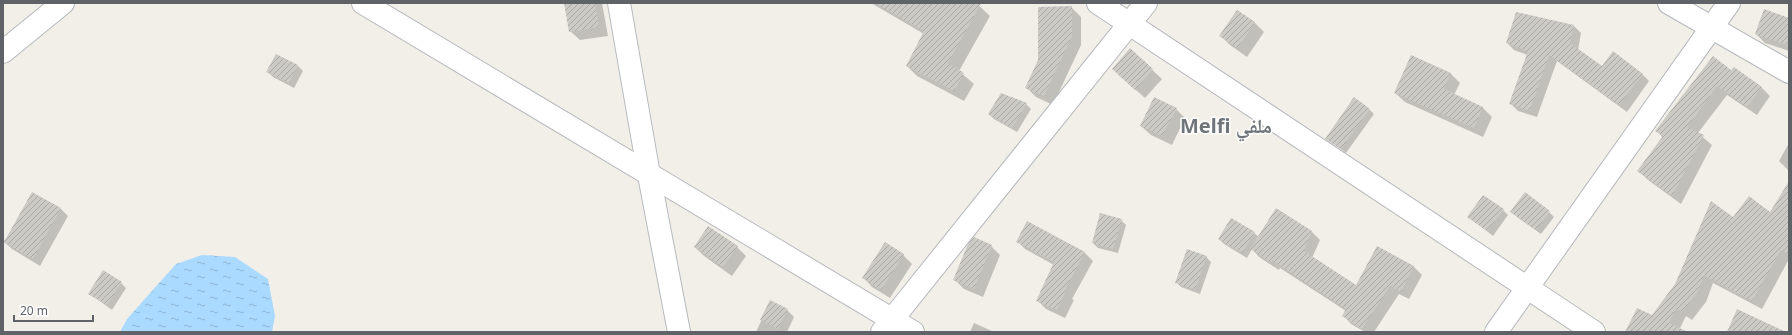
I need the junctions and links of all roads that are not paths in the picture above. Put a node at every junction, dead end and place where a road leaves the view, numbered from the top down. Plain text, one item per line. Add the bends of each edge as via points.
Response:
1 (64, 3) edge
2 (363, 3) edge
3 (619, 3) edge
4 (1098, 3) edge
5 (1146, 3) edge
6 (1669, 3) edge
7 (1729, 3) edge
8 (1129, 24) junction
9 (1712, 28) junction
10 (3, 52) edge
11 (1789, 72) edge
12 (649, 175) junction
13 (1528, 286) junction
14 (887, 326) edge
15 (679, 332) edge
16 (913, 332) edge
17 (1496, 332) edge
18 (1594, 332) edge

1 - 10 street
2 - 12 street
3 - 12 street
4 - 8 street
5 - 8 street
6 - 9 street
7 - 9 street
8 - 13 street
8 - 14 street
9 - 11 street
9 - 13 street
12 - 14 street
12 - 15 street
13 - 17 street
13 - 18 street
14 - 16 street

